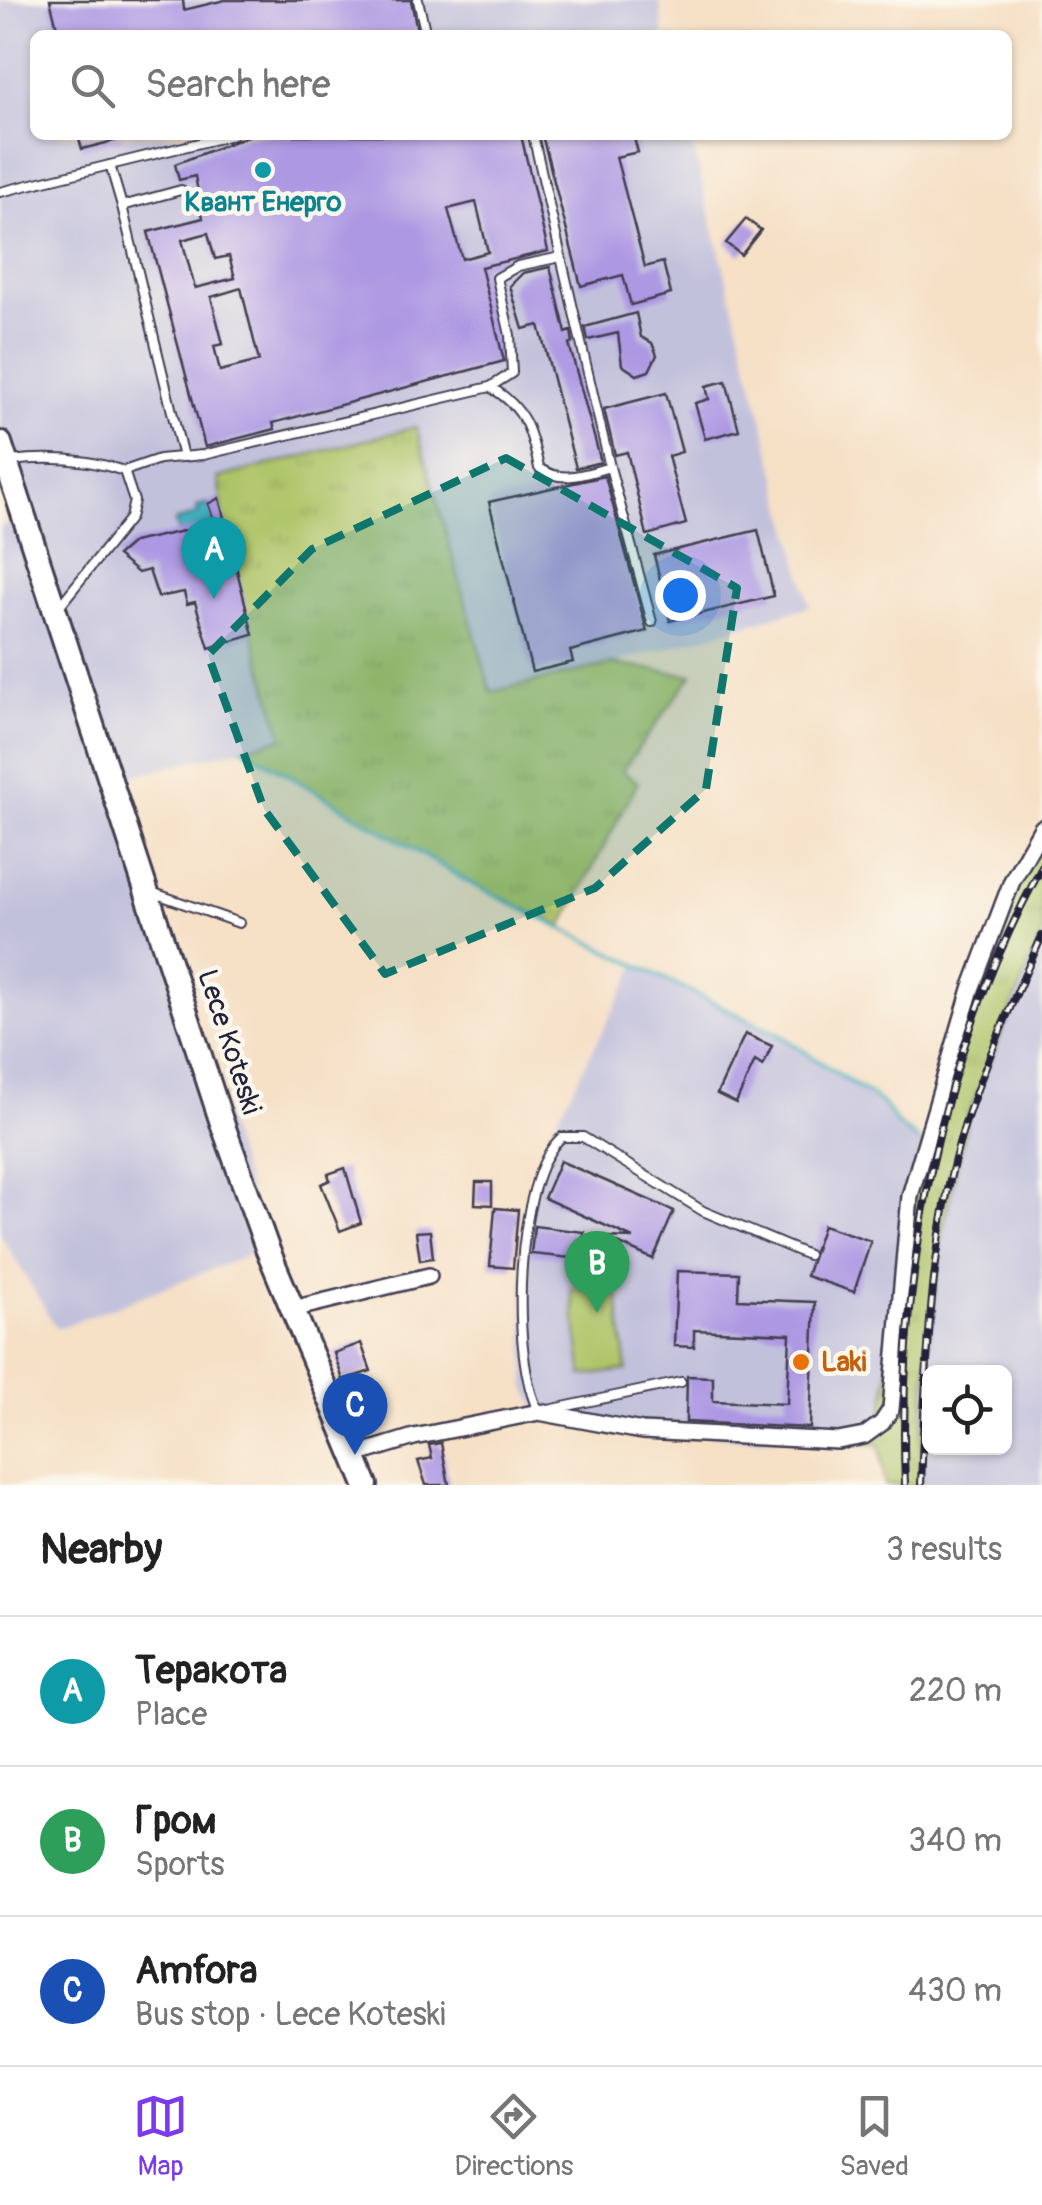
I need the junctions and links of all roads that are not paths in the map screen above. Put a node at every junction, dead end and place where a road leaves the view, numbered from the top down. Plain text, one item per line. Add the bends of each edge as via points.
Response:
1 (418, 0) edge
2 (425, 30) edge
3 (212, 140) edge
4 (534, 140) edge
5 (110, 165) junction
6 (181, 190) dead end
7 (0, 192) edge
8 (122, 206) junction
9 (562, 258) junction
10 (490, 387) junction
11 (3, 452) edge
12 (183, 456) junction
13 (610, 467) junction
14 (124, 472) junction
15 (56, 610) junction
16 (652, 622) dead end
17 (1042, 828) edge
18 (149, 890) junction
19 (240, 923) dead end
20 (808, 1254) dead end
21 (429, 1276) dead end
22 (293, 1310) junction
23 (681, 1382) dead end
24 (538, 1412) junction
25 (355, 1454) junction
26 (366, 1485) edge

1 - 2 lane
3 - 5 lane
4 - 9 lane
5 - 7 lane
5 - 8 lane
6 - 8 lane
8 - 12 lane
9 - 10 lane via 518,266 497,278 512,373
9 - 13 lane
10 - 12 lane
10 - 13 lane via 513,400 530,424 539,468 552,477
11 - 14 lane, Lece Koteski
11 - 15 main road, Lece Koteski
12 - 14 lane
13 - 16 lane
14 - 15 lane via 134,501 130,518
15 - 18 main road, Lece Koteski
17 - 24 street via 1012,881 971,989 910,1196 891,1409 882,1423 864,1436 808,1441 642,1431
18 - 19 lane
18 - 22 main road, Lece Koteski via 221,1120
20 - 24 lane via 703,1211 583,1137 562,1137 546,1151 522,1251 526,1388
21 - 22 street
22 - 25 main road, Lece Koteski
23 - 24 lane
24 - 25 street
25 - 26 main road, Lece Koteski

